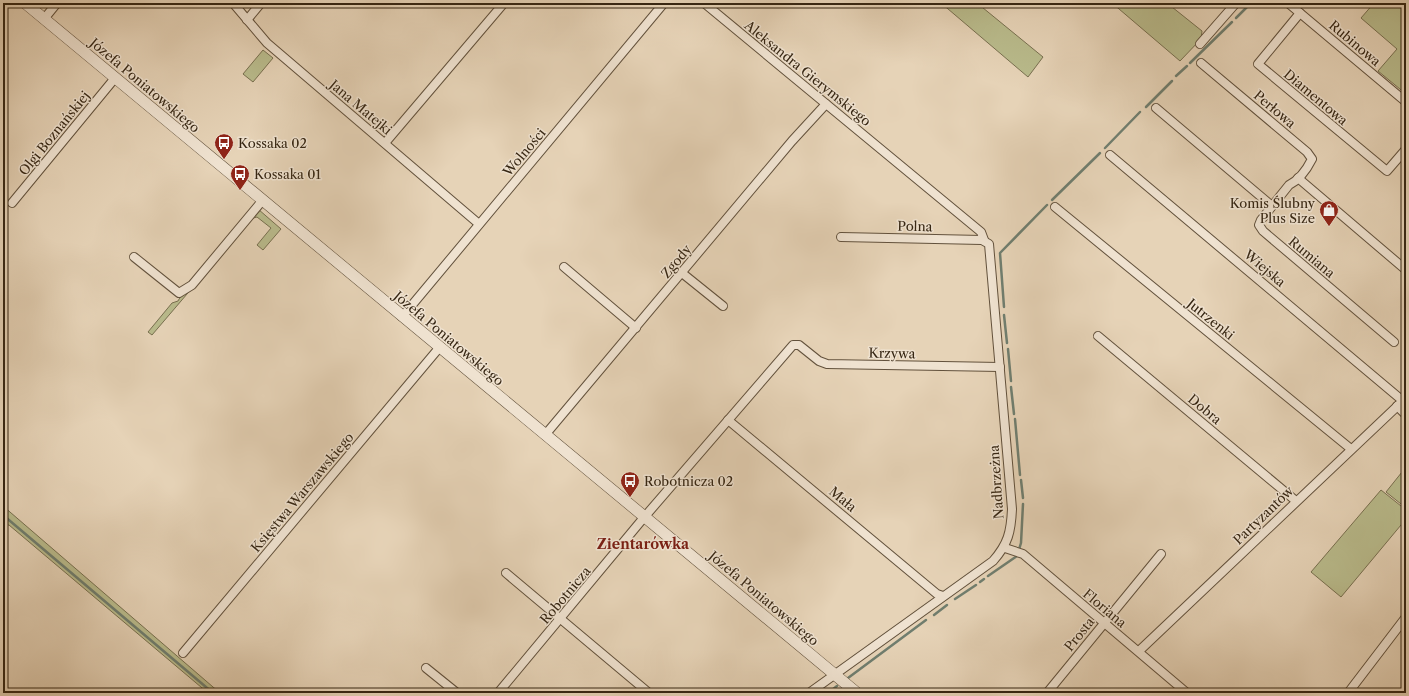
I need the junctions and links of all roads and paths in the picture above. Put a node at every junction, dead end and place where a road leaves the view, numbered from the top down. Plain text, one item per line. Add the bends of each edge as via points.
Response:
1 (25, 3) edge
2 (57, 3) edge
3 (233, 3) edge
4 (261, 3) edge
5 (504, 3) edge
6 (664, 3) edge
7 (704, 3) edge
8 (1288, 3) edge
9 (1234, 4) edge
10 (1300, 13) junction
11 (44, 19) junction
12 (247, 20) junction
13 (1200, 44) dead end
14 (1201, 63) dead end
15 (115, 78) junction
16 (1406, 102) edge
17 (826, 104) junction
18 (1156, 108) dead end
19 (385, 143) junction
20 (1406, 149) edge
21 (1110, 155) dead end
22 (1298, 178) junction
23 (262, 200) junction
24 (12, 203) dead end
25 (1272, 206) junction
26 (1055, 207) dead end
27 (479, 224) junction
28 (841, 237) dead end
29 (986, 241) junction
30 (134, 257) dead end
31 (564, 267) dead end
32 (1406, 270) edge
33 (682, 273) junction
34 (723, 306) dead end
35 (402, 317) junction
36 (636, 328) junction
37 (1098, 336) dead end
38 (1394, 342) dead end
39 (439, 348) junction
40 (790, 348) joint
41 (1000, 366) junction
42 (1402, 401) edge
43 (1406, 415) edge
44 (728, 420) junction
45 (545, 435) junction
46 (1351, 450) junction
47 (1296, 500) junction
48 (644, 518) junction
49 (1005, 548) junction
50 (1161, 554) dead end
51 (506, 573) dead end
52 (943, 596) junction
53 (1406, 617) edge
54 (561, 618) junction
55 (1104, 623) junction
56 (1139, 652) junction
57 (183, 653) dead end
58 (426, 668) dead end
59 (834, 674) junction
60 (457, 693) edge
61 (498, 693) edge
62 (649, 693) edge
63 (809, 693) edge
64 (857, 693) edge
65 (1047, 693) edge
66 (1187, 693) edge
67 (1348, 693) edge

1 - 11 street, Józefa Poniatowskiego
2 - 11 street
3 - 12 street, Jana Matejki
4 - 12 street
5 - 19 street
6 - 27 street, Wolności
7 - 17 street, Aleksandra Gierymskiego
8 - 10 street, Rubinowa
9 - 13 street
10 - 16 street, Rubinowa
10 - 20 street, Diamentowa via 1258,64 1387,171
11 - 15 street, Józefa Poniatowskiego
12 - 19 street, Jana Matejki via 267,43
14 - 22 street, Perłowa via 1307,152 1312,159
15 - 23 street, Józefa Poniatowskiego
15 - 24 street, Olgi Boznańskiej
17 - 29 street, Aleksandra Gierymskiego via 981,232
17 - 33 street, Zgody
18 - 25 street
19 - 27 street, Jana Matejki
21 - 42 street, Wiejska
22 - 25 street
22 - 32 street
23 - 30 street via 192,285 179,293
23 - 35 street, Józefa Poniatowskiego
25 - 38 street, Rumiana via 1259,225 1263,231
26 - 46 street, Jutrzenki
27 - 35 street, Wolności
28 - 29 street, Polna
29 - 41 street, Nadbrzeżna
31 - 36 street
33 - 34 street
33 - 36 street, Zgody
35 - 39 street, Józefa Poniatowskiego
36 - 45 street, Zgody
37 - 47 street, Dobra
39 - 45 street, Józefa Poniatowskiego
39 - 57 street, Księstwa Warszawskiego
40 - 41 street, Krzywa via 799,345 819,361 827,364
40 - 44 street, Robotnicza
41 - 49 street, Nadbrzeżna via 1012,509 1011,528
42 - 43 street, Wiejska
42 - 46 street, Partyzantów
44 - 48 street, Robotnicza
44 - 52 street, Mała via 937,594
45 - 48 street, Józefa Poniatowskiego
46 - 47 street, Partyzantów
47 - 56 street, Partyzantów
48 - 54 street, Robotnicza
48 - 59 street, Józefa Poniatowskiego
49 - 52 street, Nadbrzeżna via 993,561
49 - 55 street, Floriana via 1023,554
50 - 55 street, Prosta
51 - 54 street
52 - 59 street, Nadbrzeżna
53 - 67 street
54 - 61 street, Robotnicza
54 - 62 street
55 - 56 street, Floriana
55 - 65 street, Prosta
56 - 66 street, Floriana
58 - 60 street
59 - 63 street, Nadbrzeżna
59 - 64 street, Józefa Poniatowskiego

